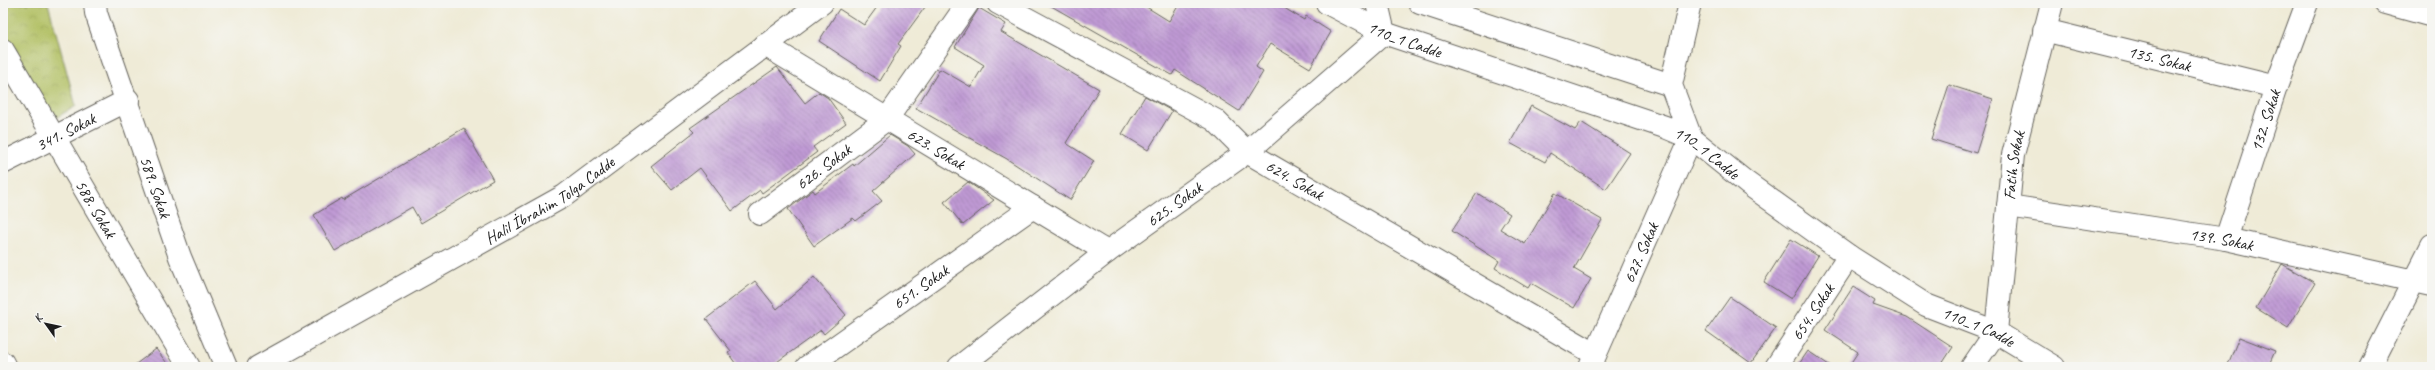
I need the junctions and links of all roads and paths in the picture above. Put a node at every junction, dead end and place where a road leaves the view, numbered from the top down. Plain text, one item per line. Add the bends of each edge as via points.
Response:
1 (95, 3) edge
2 (822, 3) edge
3 (968, 3) edge
4 (998, 3) edge
5 (1327, 3) edge
6 (1376, 3) edge
7 (1420, 3) edge
8 (1690, 3) edge
9 (2052, 3) edge
10 (2307, 3) edge
11 (2385, 3) edge
12 (2413, 6) edge
13 (2432, 16) edge
14 (2044, 30) junction
15 (1384, 33) junction
16 (765, 45) junction
17 (3, 50) edge
18 (1671, 85) junction
19 (2276, 87) junction
20 (128, 100) junction
21 (887, 119) junction
22 (54, 138) junction
23 (1691, 138) junction
24 (1248, 152) junction
25 (3, 164) edge
26 (2008, 206) junction
27 (1033, 207) junction
28 (760, 214) dead end
29 (2226, 239) junction
30 (2432, 245) edge
31 (1107, 252) junction
32 (1849, 256) junction
33 (2424, 283) edge
34 (1996, 332) junction
35 (1592, 361) edge
36 (3, 362) edge
37 (5, 367) edge
38 (189, 367) edge
39 (226, 367) edge
40 (258, 367) edge
41 (807, 367) edge
42 (959, 367) edge
43 (1776, 367) edge
44 (1972, 367) edge
45 (2054, 367) edge
46 (2370, 367) edge

1 - 20 street, 589. Sokak via 96,14
2 - 16 street, Halil İbrahim Tolga Cadde
3 - 21 street, 626. Sokak
4 - 24 street, 624. Sokak via 1215,120
5 - 15 street, 110_1 Cadde
6 - 15 street
7 - 18 street
8 - 18 street
9 - 14 street, Fatih Sokak
10 - 19 street, 132. Sokak
11 - 12 street
12 - 13 street
14 - 19 street, 135. Sokak
14 - 26 street, Fatih Sokak via 2013,155
15 - 23 street, 110_1 Cadde
15 - 24 street, 625. Sokak
16 - 21 street, 623. Sokak
16 - 40 street, Halil İbrahim Tolga Cadde via 564,196
17 - 22 street, 588. Sokak
18 - 23 street
19 - 29 street, 132. Sokak
20 - 22 street, 341. Sokak
20 - 39 street, 589. Sokak via 180,257
21 - 27 street, 623. Sokak
21 - 28 street, 626. Sokak
22 - 25 street, 341. Sokak
22 - 38 street, 588. Sokak
23 - 32 street, 110_1 Cadde via 1747,183
23 - 35 street, 627. Sokak
24 - 31 street, 625. Sokak
24 - 35 street, 624. Sokak
26 - 29 street, 139. Sokak
26 - 34 street, Fatih Sokak
27 - 31 street, 623. Sokak
27 - 41 street, 651. Sokak
29 - 33 street, 139. Sokak
30 - 33 street
31 - 42 street, 625. Sokak
32 - 34 street, 110_1 Cadde via 1926,305
32 - 43 street, 654. Sokak
33 - 46 street
34 - 44 street
34 - 45 street, 110_1 Cadde
36 - 37 street

